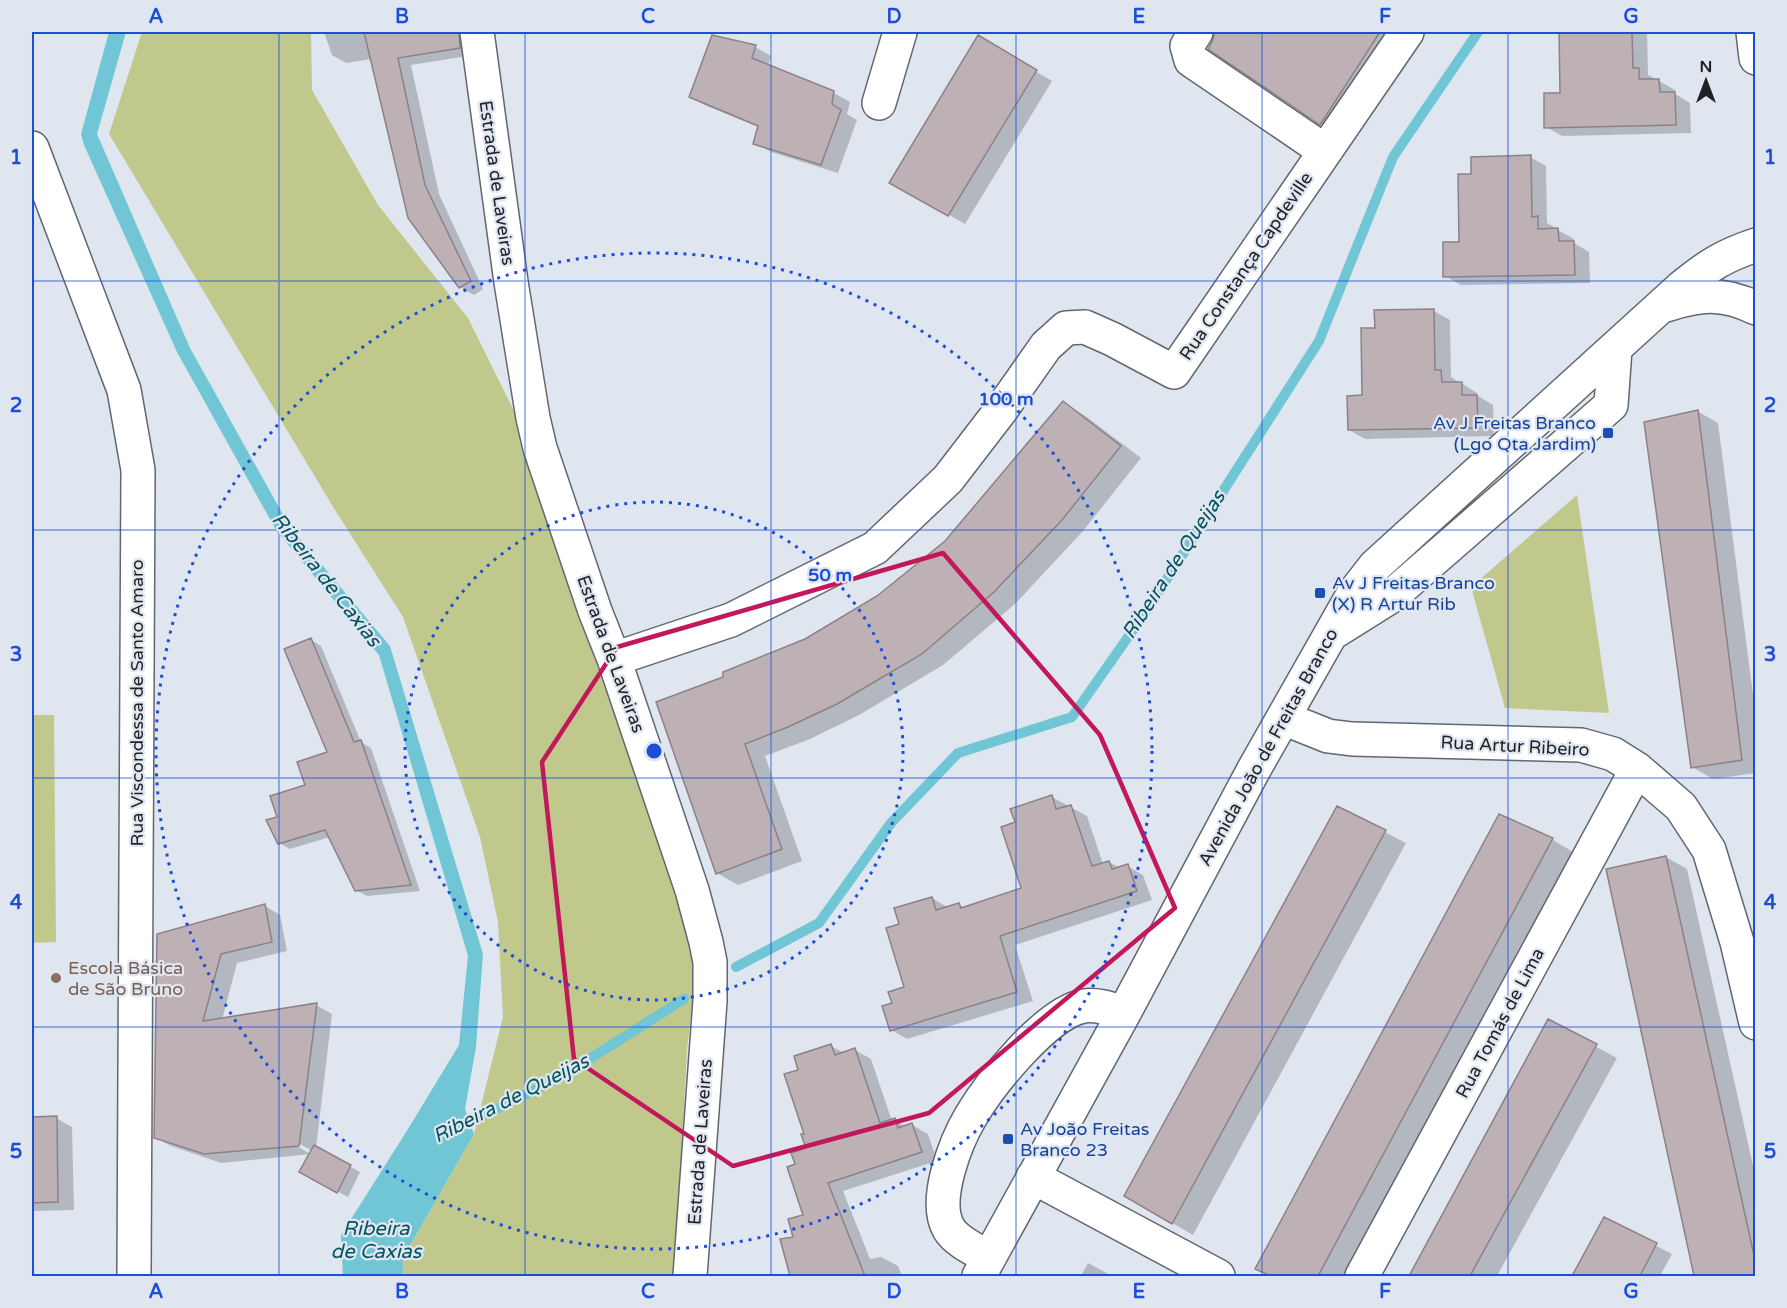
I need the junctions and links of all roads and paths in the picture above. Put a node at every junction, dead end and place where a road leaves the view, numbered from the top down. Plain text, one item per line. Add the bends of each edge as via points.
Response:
1 (477, 32) edge
2 (900, 32) edge
3 (1196, 32) edge
4 (1407, 32) edge
5 (1753, 32) edge
6 (1755, 58) edge
7 (879, 103) dead end
8 (32, 148) edge
9 (1325, 151) junction
10 (1755, 245) edge
11 (1661, 307) junction
12 (1755, 308) edge
13 (614, 659) junction
14 (1283, 718) junction
15 (1637, 769) junction
16 (1124, 1013) junction
17 (1755, 1023) edge
18 (1033, 1177) junction
19 (984, 1267) edge
20 (134, 1276) edge
21 (690, 1276) edge
22 (1218, 1276) edge
23 (1362, 1276) edge

1 - 13 street, Estrada de Laveiras via 533,418
2 - 7 street
3 - 9 street via 1187,46 1191,60
4 - 9 street, Rua Constança Capdeville
5 - 6 street
8 - 20 street, Rua Viscondessa de Santo Amaro via 124,390 138,470
9 - 13 street, Rua Constança Capdeville via 1174,372 1086,327 1066,328 1046,346 948,479 875,548 731,620
10 - 11 street, Avenida João de Freitas Branco via 1707,267
11 - 12 street via 1713,295 1737,299
11 - 14 street, Avenida João de Freitas Branco via 1375,566 1354,593
13 - 21 street, Estrada de Laveiras via 692,890 710,962
14 - 15 street, Rua Artur Ribeiro via 1328,736 1352,739 1581,746 1613,754
14 - 16 street, Avenida João de Freitas Branco
15 - 17 street, Rua Artur Ribeiro via 1681,807 1708,850 1737,942
15 - 23 street, Rua Tomás de Lima
16 - 18 street, Avenida João de Freitas Branco
16 - 19 street via 1101,1005 1083,1006 1063,1014 1025,1047 970,1117 954,1151 942,1213 949,1229
18 - 19 street, Avenida João de Freitas Branco
18 - 22 street

